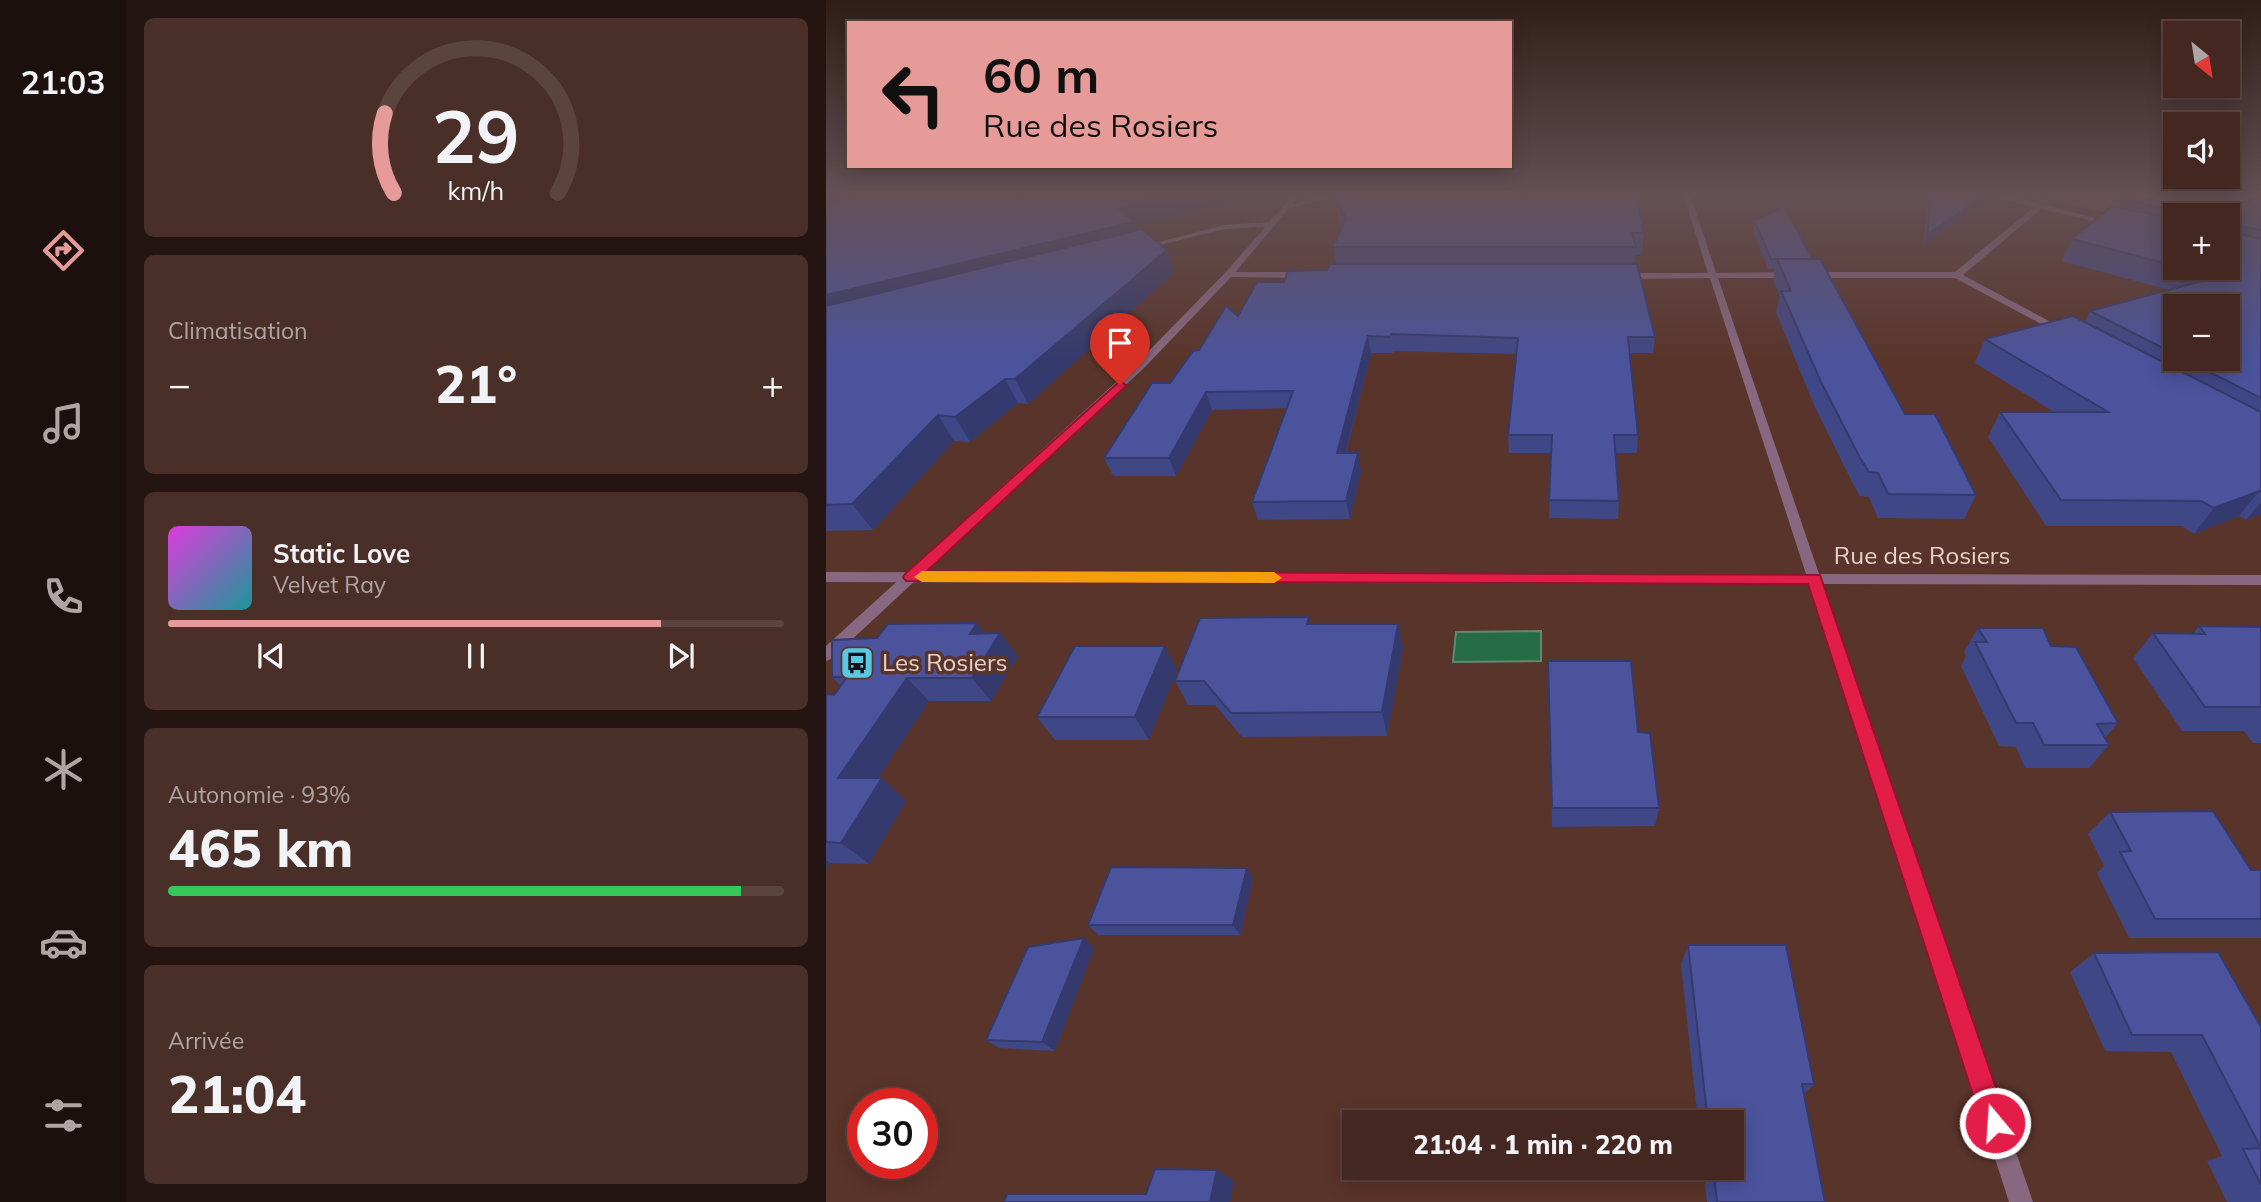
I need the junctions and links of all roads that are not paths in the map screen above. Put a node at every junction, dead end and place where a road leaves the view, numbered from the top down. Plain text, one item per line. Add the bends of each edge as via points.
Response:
1 (1250, 250) edge
2 (1706, 250) edge
3 (1987, 250) edge
4 (1229, 274) junction
5 (1315, 275) edge
6 (1957, 275) junction
7 (1607, 276) edge
8 (1715, 276) junction
9 (2071, 337) edge
10 (826, 577) edge
11 (911, 577) junction
12 (1814, 579) junction
13 (2261, 580) edge
14 (826, 654) edge
15 (2021, 1202) edge

1 - 4 street
2 - 8 street
3 - 6 street
4 - 5 street
4 - 11 street via 1140,366
6 - 8 street
6 - 9 street
7 - 8 street
8 - 12 street
10 - 11 street, Rue des Rosiers
11 - 12 street, Rue des Rosiers
11 - 14 street
12 - 13 street, Rue des Rosiers
12 - 15 street

